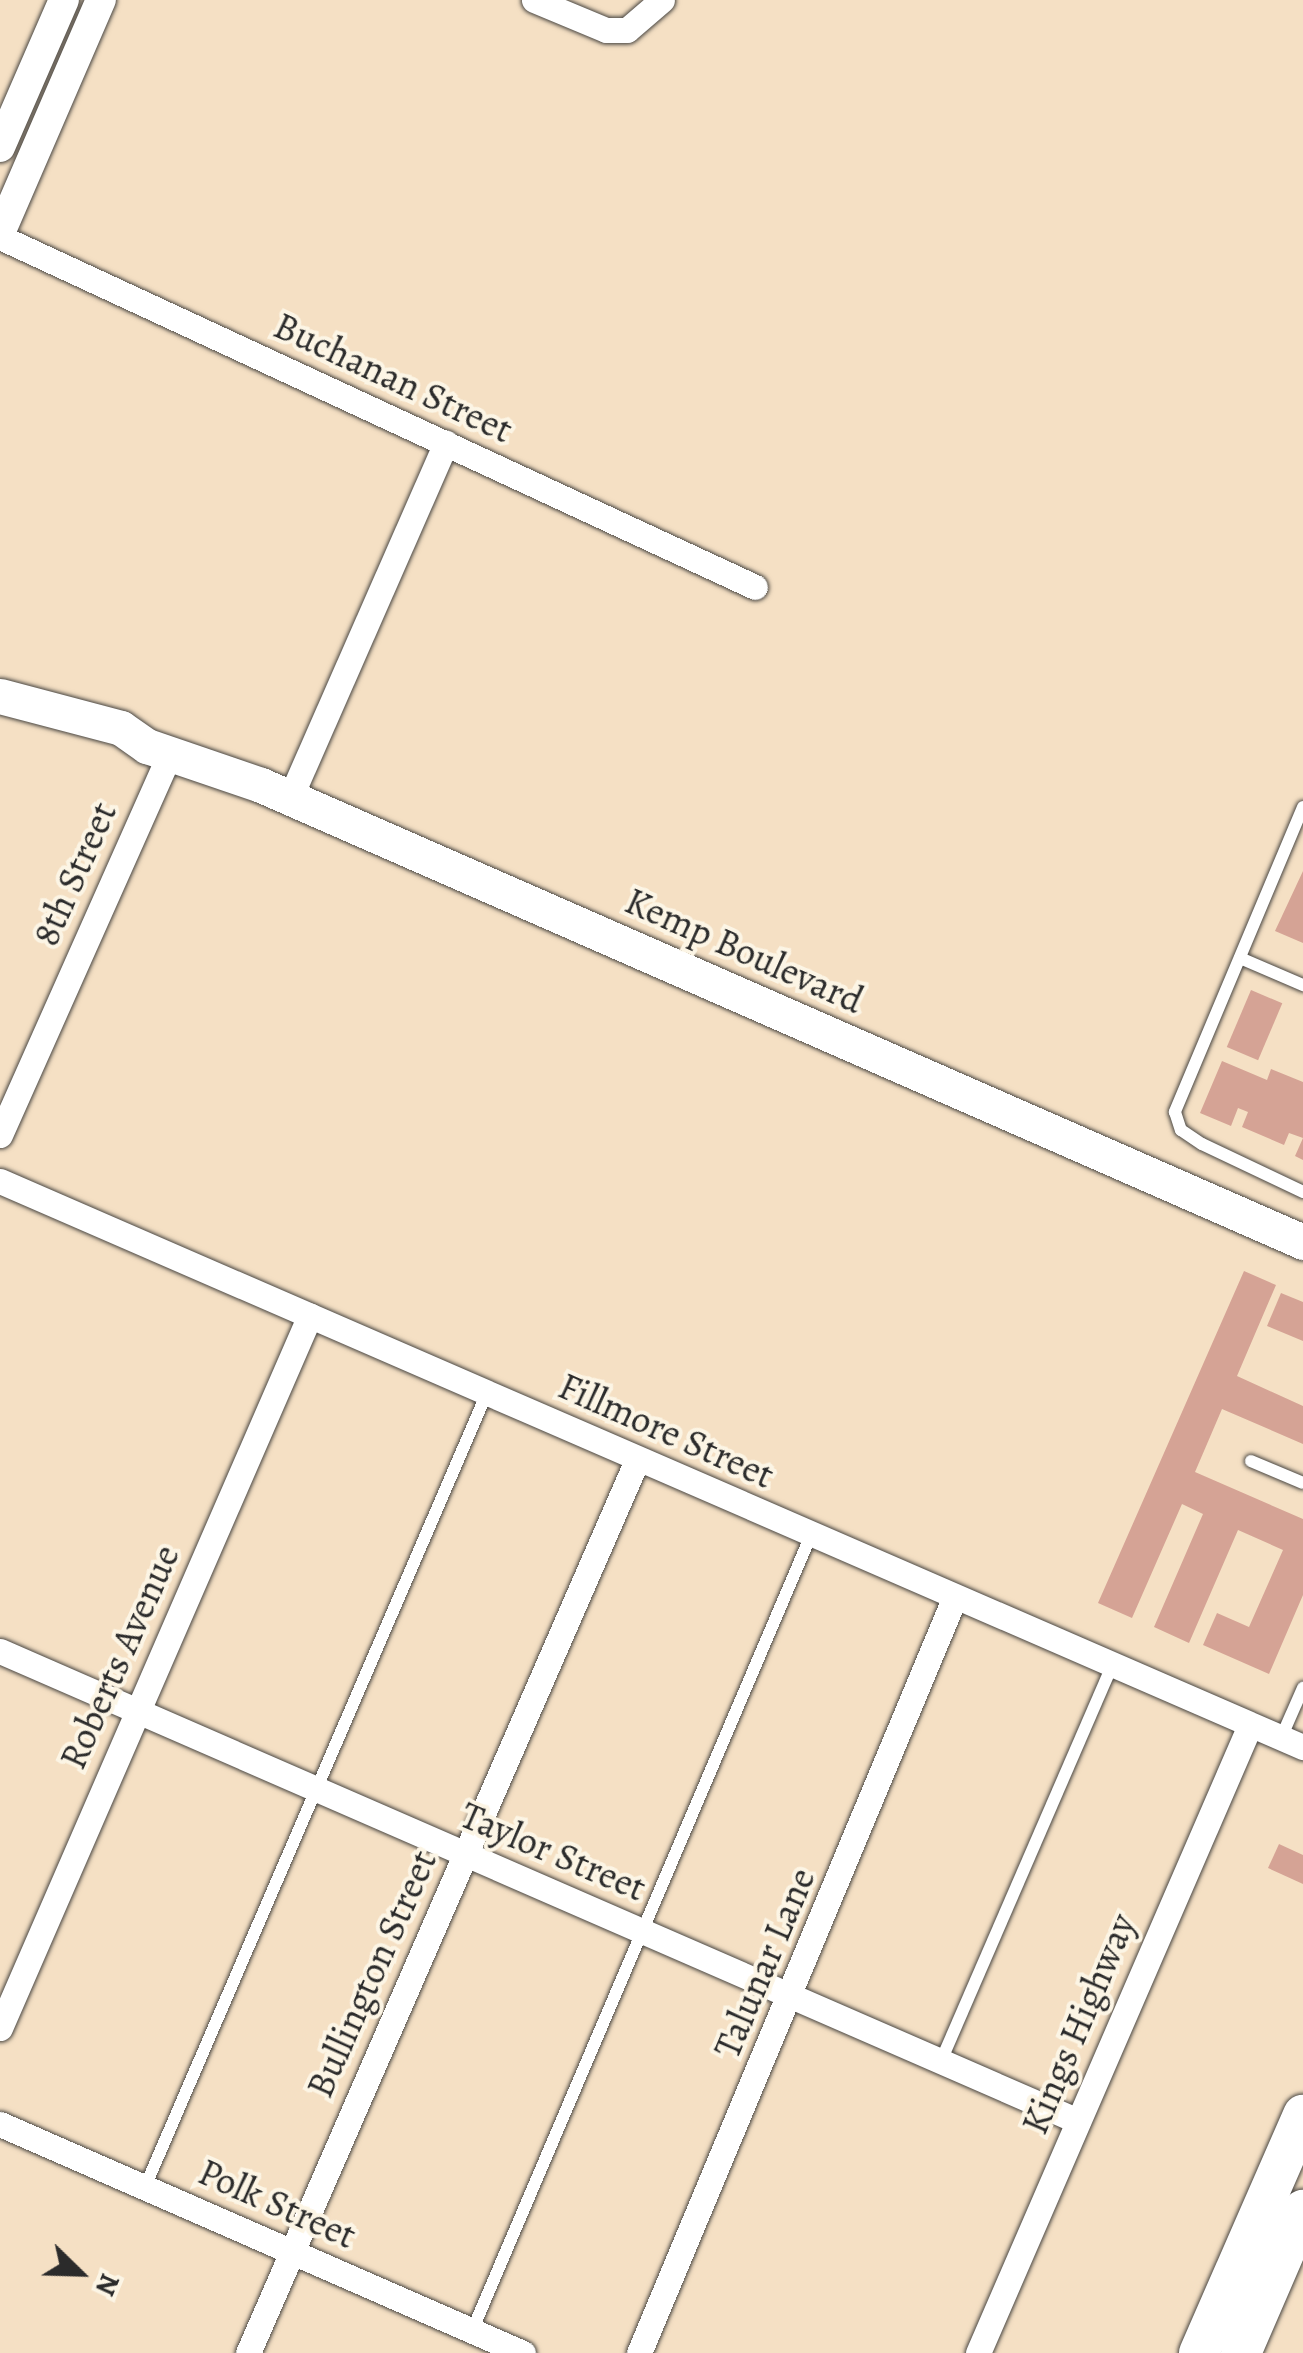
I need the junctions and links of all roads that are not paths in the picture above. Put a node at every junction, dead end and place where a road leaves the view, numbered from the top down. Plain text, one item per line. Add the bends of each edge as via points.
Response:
1 (64, 0) edge
2 (101, 0) edge
3 (534, 0) edge
4 (662, 0) edge
5 (0, 146) edge
6 (0, 234) edge
7 (446, 443) junction
8 (755, 588) dead end
9 (0, 696) edge
10 (0, 722) edge
11 (158, 750) junction
12 (290, 798) junction
13 (1303, 807) edge
14 (1240, 958) junction
15 (1303, 985) edge
16 (0, 1135) edge
17 (0, 1181) edge
18 (1303, 1192) edge
19 (1303, 1242) edge
20 (310, 1316) junction
21 (487, 1393) junction
22 (637, 1460) junction
23 (1251, 1461) dead end
24 (1303, 1483) edge
25 (810, 1534) junction
26 (954, 1599) junction
27 (0, 1651) edge
28 (1112, 1666) junction
29 (1303, 1688) edge
30 (137, 1711) junction
31 (1250, 1725) junction
32 (1292, 1742) edge
33 (316, 1790) junction
34 (464, 1856) junction
35 (642, 1931) junction
36 (793, 1996) junction
37 (0, 2028) edge
38 (941, 2061) junction
39 (1303, 2115) edge
40 (1078, 2121) junction
41 (0, 2124) edge
42 (145, 2187) junction
43 (1290, 2208) edge
44 (292, 2251) junction
45 (472, 2330) junction
46 (248, 2353) edge
47 (523, 2353) edge
48 (639, 2353) edge
49 (978, 2353) edge
50 (1199, 2353) edge
51 (1241, 2353) edge

1 - 5 street
2 - 6 street
3 - 4 street via 606,30 627,30
6 - 7 street, Buchanan Street
7 - 8 street, Buchanan Street
7 - 12 street
9 - 11 main road, Kemp Boulevard via 122,728
10 - 11 main road, Kemp Boulevard
11 - 12 main road, Kemp Boulevard
11 - 16 street, 8th Street
12 - 19 main road, Kemp Boulevard
13 - 14 lane
14 - 15 lane
14 - 18 lane via 1175,1112 1181,1130 1202,1144
17 - 20 street, Fillmore Street
20 - 21 street, Fillmore Street
20 - 30 street, Roberts Avenue
21 - 22 street, Fillmore Street
21 - 33 lane
22 - 25 street, Fillmore Street
22 - 34 street, Bullington Street
23 - 24 lane
25 - 26 street, Fillmore Street
25 - 35 lane
26 - 28 street, Fillmore Street
26 - 36 street, Talunar Lane
27 - 30 street, Taylor Street
28 - 31 street, Fillmore Street
28 - 38 lane
29 - 32 lane
30 - 33 street, Taylor Street
30 - 37 street, Roberts Avenue
31 - 32 street, Fillmore Street
31 - 40 street, Kings Highway
33 - 34 street, Taylor Street
33 - 42 lane
34 - 35 street, Taylor Street
34 - 44 street, Bullington Street
35 - 36 street, Taylor Street
35 - 45 lane
36 - 38 street, Taylor Street
36 - 48 street, Talunar Lane
38 - 40 street, Taylor Street
39 - 43 main road
40 - 49 street, Kings Highway
41 - 42 street, Polk Street
42 - 44 street, Polk Street
43 - 50 main road
43 - 51 main road
44 - 45 street, Polk Street
44 - 46 street, Bullington Street
45 - 47 street, Polk Street

